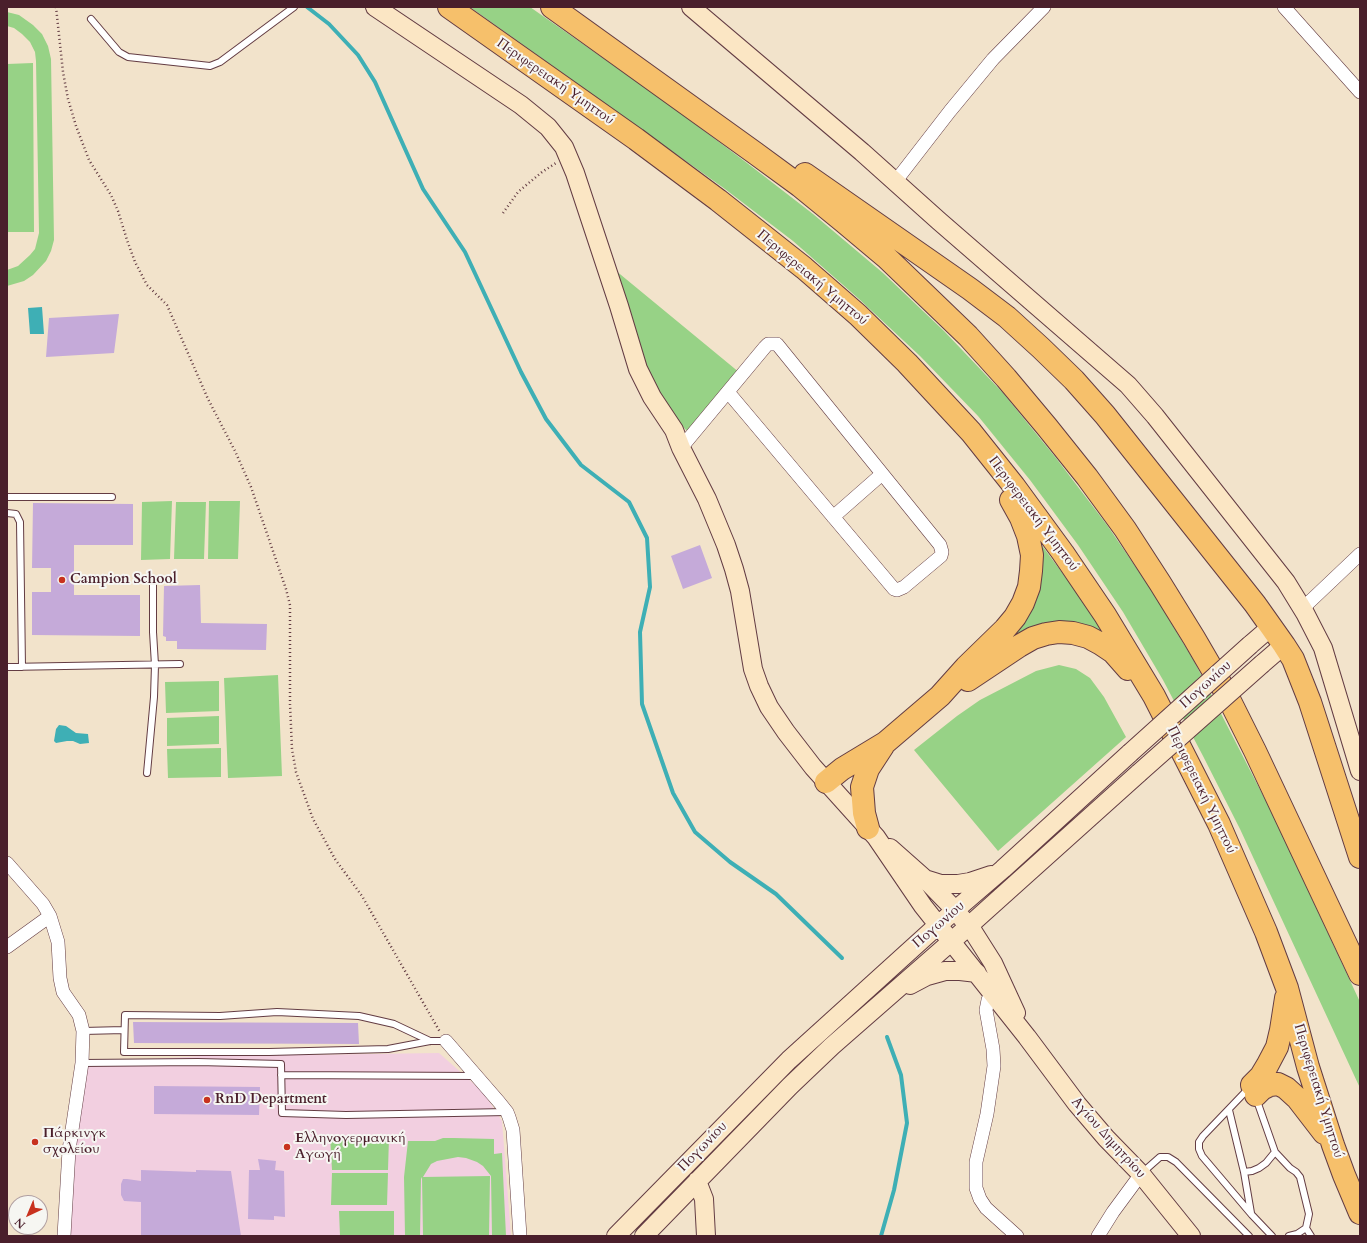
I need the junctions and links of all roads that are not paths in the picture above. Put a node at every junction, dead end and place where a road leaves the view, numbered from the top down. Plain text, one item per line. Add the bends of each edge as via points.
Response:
1 (294, 7) edge
2 (375, 7) edge
3 (449, 7) edge
4 (552, 7) edge
5 (691, 7) edge
6 (1044, 7) edge
7 (1284, 7) edge
8 (91, 18) dead end
9 (660, 84) junction
10 (1360, 92) edge
11 (895, 182) junction
12 (728, 392) junction
13 (971, 432) junction
14 (681, 448) junction
15 (882, 474) junction
16 (112, 497) dead end
17 (7, 498) edge
18 (7, 513) edge
19 (832, 517) junction
20 (1360, 554) edge
21 (152, 579) dead end
22 (1302, 609) junction
23 (1272, 626) junction
24 (1284, 645) junction
25 (180, 664) dead end
26 (155, 665) junction
27 (7, 667) edge
28 (22, 667) junction
29 (940, 696) junction
30 (1168, 723) junction
31 (879, 751) junction
32 (1360, 771) edge
33 (147, 773) dead end
34 (830, 786) junction
35 (872, 833) junction
36 (1360, 857) edge
37 (7, 863) edge
38 (1003, 869) junction
39 (925, 879) junction
40 (956, 911) junction
41 (50, 916) junction
42 (938, 925) junction
43 (968, 926) junction
44 (952, 941) junction
45 (7, 947) edge
46 (977, 973) junction
47 (1360, 974) edge
48 (1287, 988) junction
49 (992, 992) junction
50 (885, 999) junction
51 (124, 1030) junction
52 (83, 1031) junction
53 (1027, 1037) junction
54 (430, 1041) junction
55 (446, 1041) joint
56 (82, 1063) junction
57 (281, 1075) junction
58 (477, 1076) junction
59 (1254, 1090) junction
60 (1229, 1110) junction
61 (507, 1112) junction
62 (1333, 1145) junction
63 (1275, 1152) junction
64 (1244, 1172) junction
65 (1141, 1174) junction
66 (697, 1181) junction
67 (1360, 1213) edge
68 (1252, 1215) junction
69 (1306, 1228) junction
70 (64, 1236) edge
71 (520, 1236) edge
72 (616, 1236) edge
73 (644, 1236) edge
74 (706, 1236) edge
75 (1017, 1236) edge
76 (1098, 1236) edge
77 (1191, 1236) edge
78 (1249, 1236) edge
79 (1272, 1236) edge
80 (1289, 1236) edge
81 (1311, 1236) edge

1 - 8 lane via 220,62 210,66 128,58 119,52
2 - 14 street via 526,109 554,134 568,155 638,368 652,397 674,430
3 - 13 highway, Περιφερειακή Υμηττού via 636,139 804,268 858,315 907,363
4 - 9 highway
5 - 11 street
6 - 11 street via 994,59
7 - 10 street
9 - 23 highway via 734,126 853,206 1007,317 1074,380 1105,415
9 - 47 highway via 800,186 886,258 968,336 1087,477 1160,583 1226,693 1256,750
11 - 22 street via 1128,385 1286,582
12 - 14 street
12 - 15 street via 765,347 768,344 776,344
12 - 19 street
13 - 29 highway via 987,467 1021,518 1032,555 1032,572 1023,603 1015,617
13 - 30 highway, Περιφερειακή Υμηττού via 1014,486 1101,609
14 - 34 street via 707,499 731,559 759,686 783,727
15 - 19 street
15 - 19 street via 940,545 942,552 939,558 904,588 894,589
16 - 17 lane
18 - 28 lane via 16,514 20,522
20 - 22 street
21 - 26 lane
22 - 32 street via 1323,648
23 - 24 highway
23 - 38 street, Πογωνίου, bridge
24 - 36 highway via 1293,659 1308,696
24 - 43 street, Πογωνίου, bridge
25 - 26 lane
26 - 28 lane
26 - 33 lane
27 - 28 lane
29 - 30 highway via 1033,638 1059,632 1073,633 1088,637 1113,652
29 - 31 highway
30 - 48 highway, Περιφερειακή Υμηττού via 1219,824 1266,932
31 - 34 highway via 857,778
31 - 35 highway via 868,769 862,787 863,806
34 - 35 street
35 - 39 street
35 - 42 street
37 - 41 street via 43,904
38 - 39 street via 975,881 958,884 941,884
38 - 40 street, Πογωνίου
39 - 40 street
40 - 42 street, Πογωνίου
40 - 43 street
41 - 45 street
41 - 52 street via 58,942 62,992 79,1015
42 - 44 street
42 - 72 street, Πογωνίου via 789,1060
43 - 44 street, Πογωνίου
43 - 53 street via 993,963
44 - 46 street
44 - 50 street, Πογωνίου
46 - 49 street
46 - 50 street via 956,971 934,974
48 - 59 highway via 1277,1047
48 - 62 highway, Περιφερειακή Υμηττού via 1308,1067
49 - 53 street
49 - 75 street via 986,1010 994,1074 976,1162 976,1188 986,1208
50 - 66 street, Πογωνίου via 806,1071
51 - 52 lane
51 - 54 lane via 125,1015 220,1016 277,1012 359,1016 394,1024
51 - 54 lane via 124,1052 388,1049
52 - 56 street
53 - 65 street, Αγίου Δημητρίου via 1077,1104
54 - 55 lane
55 - 58 street
56 - 57 lane via 281,1064
56 - 70 street via 69,1150
57 - 58 lane
57 - 61 lane via 282,1113 346,1116
58 - 61 street
59 - 60 lane
59 - 62 highway via 1278,1084 1286,1088 1297,1098
59 - 63 lane
60 - 64 lane
60 - 68 lane via 1203,1136 1199,1142 1199,1150
61 - 71 street via 513,1130
62 - 67 highway, Περιφερειακή Υμηττού
63 - 64 lane via 1259,1168
63 - 69 lane via 1300,1177 1309,1214
64 - 68 lane
65 - 76 street
65 - 77 street, Αγίου Δημητρίου
65 - 78 lane via 1160,1157 1168,1157 1176,1162
66 - 73 street, Πογωνίου
66 - 74 street via 704,1199
68 - 79 lane
69 - 80 lane
69 - 81 lane

